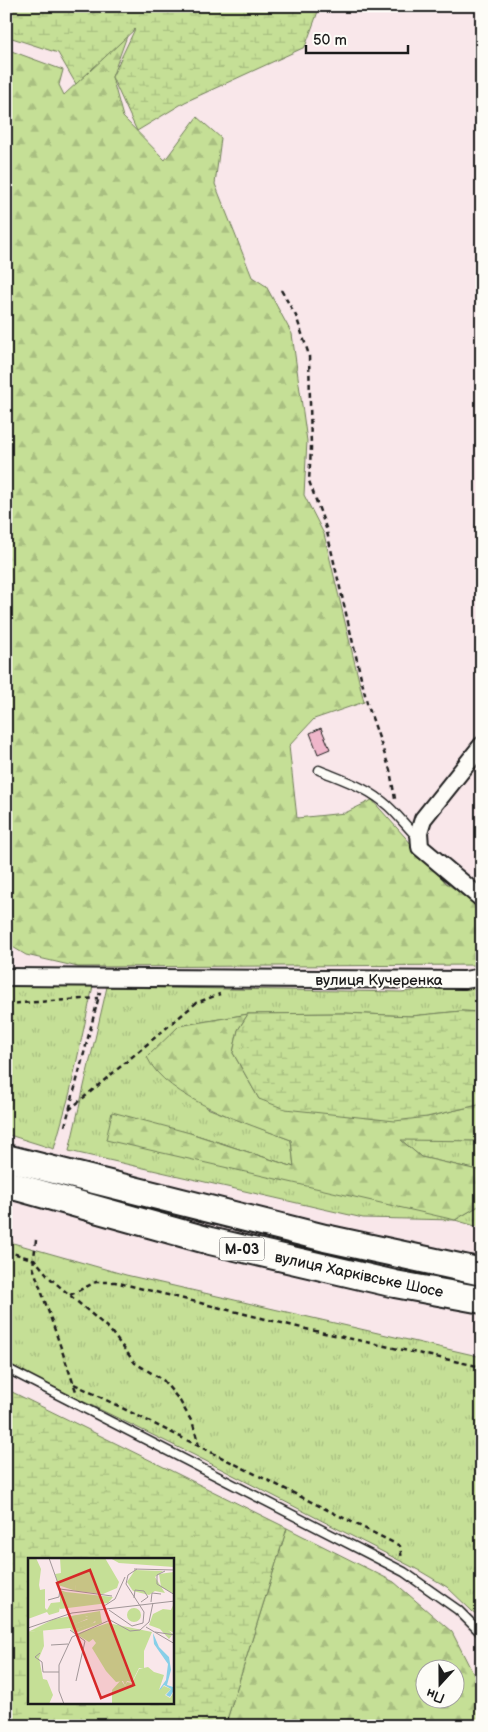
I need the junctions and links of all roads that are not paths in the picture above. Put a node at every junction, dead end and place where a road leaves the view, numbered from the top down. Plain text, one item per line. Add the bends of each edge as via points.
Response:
1 (482, 744) edge
2 (319, 770) dead end
3 (420, 840) junction
4 (482, 899) edge
5 (6, 976) edge
6 (482, 977) edge
7 (12, 1157) edge
8 (6, 1184) edge
9 (6, 1194) edge
10 (118, 1216) junction
11 (482, 1272) edge
12 (482, 1300) edge
13 (6, 1368) edge
14 (482, 1634) edge

1 - 3 street via 423,819
2 - 3 lane via 364,789 392,810
3 - 4 street via 420,847
5 - 6 street, вулиця Кучеренка via 276,980 465,980
7 - 11 highway, вулиця Харківське Шосе / М-03 via 325,1238
8 - 10 highway, вулиця Харківське Шосе / М-03
9 - 10 highway
10 - 12 highway, вулиця Харківське Шосе / М-03 via 322,1268
13 - 14 lane via 404,1572 458,1610

